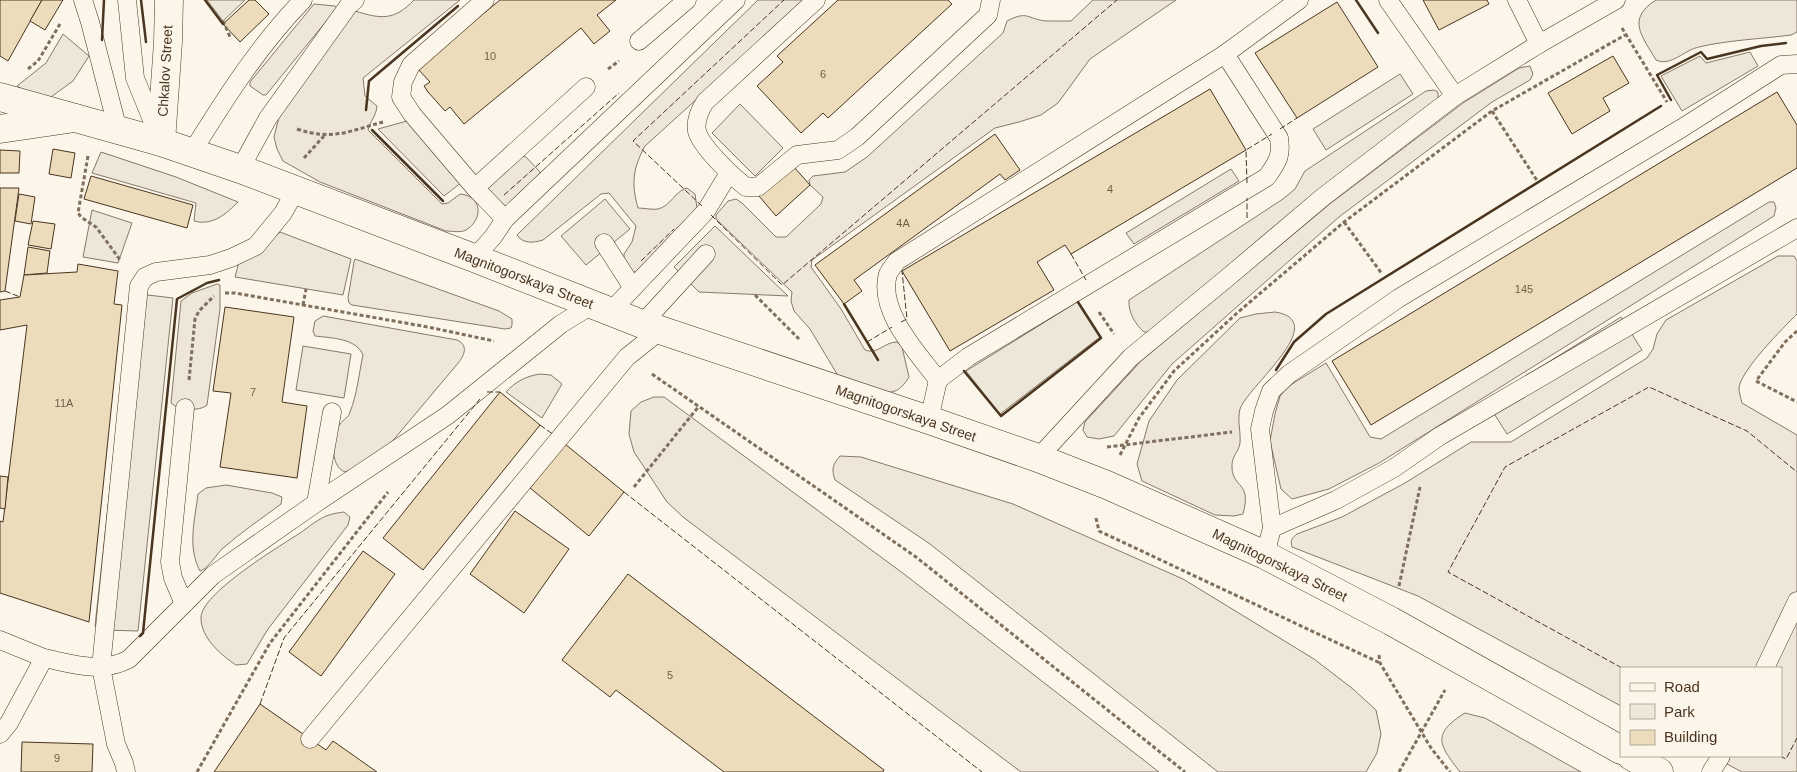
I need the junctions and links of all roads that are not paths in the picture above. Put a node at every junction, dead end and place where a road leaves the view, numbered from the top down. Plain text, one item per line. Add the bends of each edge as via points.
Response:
1 (83, 0) edge
2 (127, 0) edge
3 (169, 0) edge
4 (303, 0) edge
5 (354, 0) edge
6 (486, 0) edge
7 (688, 0) edge
8 (736, 0) edge
9 (816, 0) edge
10 (991, 0) edge
11 (1299, 0) edge
12 (1388, 0) edge
13 (1516, 0) edge
14 (1613, 2) edge
15 (639, 42) road end
16 (1539, 44) junction
17 (1225, 54) junction
18 (1797, 64) edge
19 (586, 86) road end
20 (1455, 96) junction
21 (0, 97) edge
22 (75, 118) junction
23 (0, 129) edge
24 (118, 130) junction
25 (161, 142) junction
26 (192, 152) junction
27 (240, 169) junction
28 (729, 173) junction
29 (474, 188) junction
30 (296, 190) junction
31 (505, 219) junction
32 (1797, 228) edge
33 (604, 243) dead end
34 (706, 254) dead end
35 (474, 258) junction
36 (633, 288) junction
37 (601, 308) junction
38 (652, 327) junction
39 (938, 380) junction
40 (186, 408) road end
41 (332, 412) dead end
42 (929, 420) junction
43 (1038, 458) junction
44 (316, 503) junction
45 (1272, 528) junction
46 (1265, 554) junction
47 (1797, 601) edge
48 (184, 604) junction
49 (0, 640) edge
50 (44, 658) junction
51 (101, 667) junction
52 (1765, 667) edge
53 (0, 734) edge
54 (310, 739) dead end
55 (1620, 749) edge
56 (1633, 757) edge
57 (1720, 757) edge
58 (126, 772) edge
59 (1659, 772) edge
60 (1711, 772) edge

1 - 24 lane
2 - 25 lane via 135,78
3 - 25 main road, Chkalov Street
4 - 26 lane via 232,88
5 - 27 lane via 268,118
6 - 29 lane via 411,65 402,82 401,97
7 - 15 lane
8 - 31 lane
9 - 28 lane via 700,110 697,132
10 - 28 lane via 988,15 857,137 838,150 797,155 758,187 746,188
11 - 17 lane
12 - 20 lane
13 - 16 lane
14 - 16 lane
16 - 20 lane
17 - 39 lane via 897,261 888,273 888,303 897,324
17 - 39 lane via 1279,138 1279,160 1267,178 968,357
18 - 45 lane via 1781,65 1399,298 1289,374 1271,391 1260,429
19 - 29 lane
20 - 43 lane via 1323,197 1131,357
21 - 22 main road, Magnitogorskaya Street
22 - 23 main road
22 - 24 main road, Magnitogorskaya Street
24 - 25 main road, Magnitogorskaya Street
25 - 26 main road, Magnitogorskaya Street
26 - 27 main road, Magnitogorskaya Street
27 - 30 main road, Magnitogorskaya Street
28 - 36 lane via 706,210
29 - 31 lane
30 - 35 main road, Magnitogorskaya Street
30 - 51 lane via 283,213 256,246 210,265 156,272 144,277 139,286
31 - 35 lane
32 - 45 lane via 1440,436 1394,468 1345,496
33 - 36 lane
34 - 38 lane
35 - 37 main road, Magnitogorskaya Street
36 - 37 lane
37 - 38 main road, Magnitogorskaya Street
37 - 44 lane via 561,324 448,415
38 - 42 main road, Magnitogorskaya Street
38 - 54 lane
39 - 42 lane
40 - 48 lane via 170,562
41 - 44 lane
42 - 43 main road, Magnitogorskaya Street
43 - 46 main road, Magnitogorskaya Street
44 - 48 lane via 213,575
45 - 46 lane
46 - 55 main road, Magnitogorskaya Street
47 - 52 lane
48 - 51 lane via 130,659
49 - 50 lane
50 - 51 lane via 90,668
50 - 53 lane via 10,723
51 - 58 lane via 116,744
56 - 59 main road
57 - 60 lane

